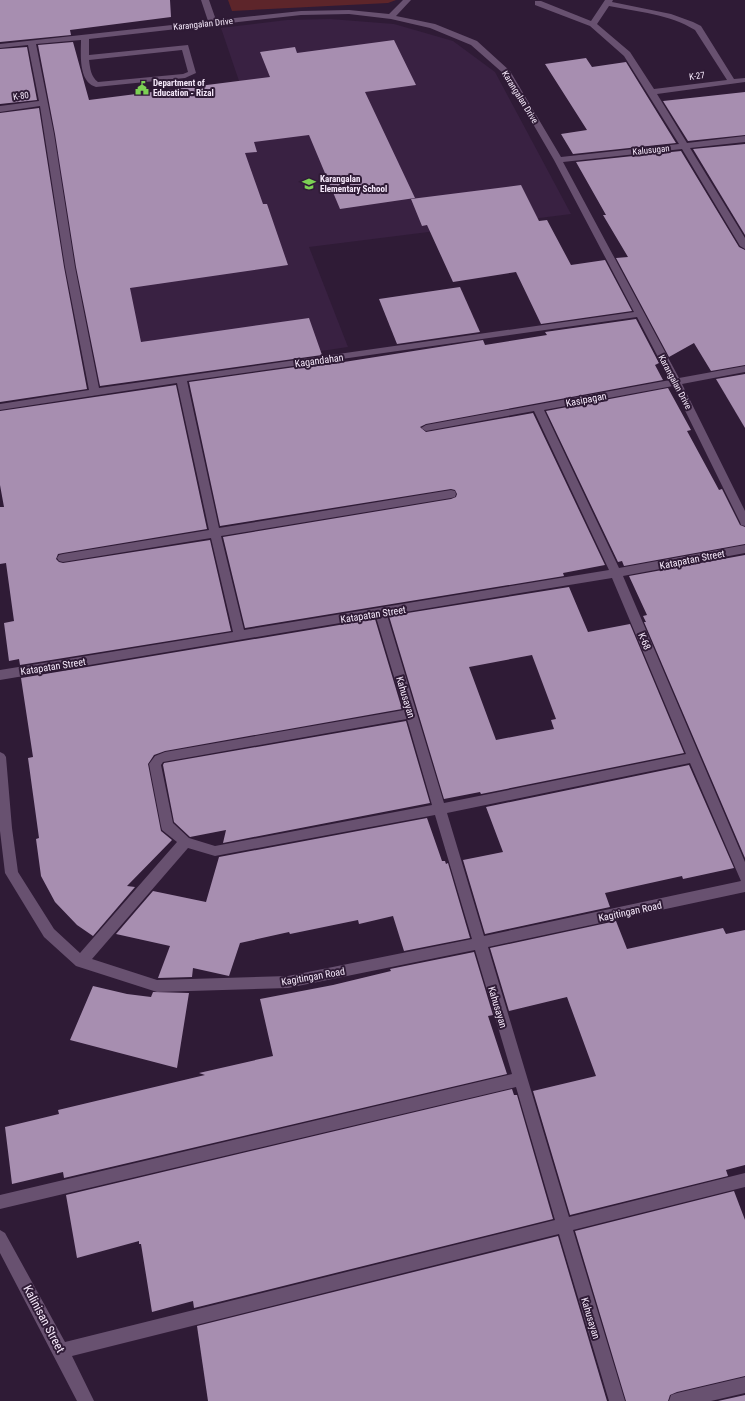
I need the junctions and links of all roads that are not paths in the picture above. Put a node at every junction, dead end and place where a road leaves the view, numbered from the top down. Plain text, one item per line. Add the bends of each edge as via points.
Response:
1 (205, 0) edge
2 (406, 0) edge
3 (608, 2) edge
4 (538, 3) dead end
5 (391, 17) junction
6 (213, 23) junction
7 (593, 24) junction
8 (85, 37) junction
9 (182, 37) junction
10 (32, 43) junction
11 (0, 46) edge
12 (85, 58) junction
13 (745, 80) edge
14 (732, 82) junction
15 (652, 92) junction
16 (44, 103) junction
17 (0, 109) edge
18 (745, 139) edge
19 (684, 147) junction
20 (558, 160) junction
21 (745, 246) edge
22 (639, 314) junction
23 (745, 369) edge
24 (182, 379) junction
25 (676, 381) junction
26 (95, 393) junction
27 (0, 407) edge
28 (538, 408) junction
29 (426, 428) dead end
30 (451, 494) dead end
31 (745, 522) edge
32 (215, 534) junction
33 (745, 549) edge
34 (63, 558) dead end
35 (616, 574) junction
36 (380, 613) junction
37 (240, 636) junction
38 (0, 675) edge
39 (411, 714) junction
40 (0, 757) edge
41 (694, 757) junction
42 (439, 809) junction
43 (185, 842) junction
44 (745, 877) edge
45 (745, 886) edge
46 (479, 943) junction
47 (81, 962) junction
48 (520, 1079) junction
49 (745, 1180) edge
50 (0, 1202) edge
51 (564, 1227) junction
52 (0, 1238) edge
53 (61, 1351) junction
54 (745, 1385) edge
55 (86, 1401) edge
56 (617, 1401) edge
57 (677, 1401) edge

1 - 6 street
2 - 5 street
3 - 7 street
3 - 14 street via 693,24
4 - 7 street
5 - 6 street, Karangalan Drive via 349,12 301,13
5 - 20 street, Karangalan Drive via 432,26 474,43 507,73
6 - 9 street, Karangalan Drive
7 - 15 street via 626,54
8 - 9 street, Karangalan Drive
8 - 10 street, Karangalan Drive
8 - 12 street
9 - 12 street
9 - 12 street via 192,73 185,76 96,85 89,78
10 - 11 street, Karangalan Drive
10 - 16 street
13 - 14 street, K-27
14 - 15 street, K-27
15 - 19 street
16 - 17 street, K-80
16 - 26 street via 70,267
18 - 19 street, Kalusugan
19 - 20 street, Kalusugan
19 - 21 street
20 - 22 street, Karangalan Drive
22 - 24 street, Kagandahan
22 - 25 street, Karangalan Drive
23 - 25 street, Kasipagan
24 - 26 street, Kagandahan
24 - 32 street
25 - 28 street, Kasipagan
25 - 31 street, Karangalan Drive
26 - 27 street, Kagandahan
28 - 29 street, Kasipagan
28 - 35 street, K-68
30 - 32 street
32 - 34 street
32 - 37 street
33 - 35 street, Katapatan Street
35 - 36 street, Katapatan Street
35 - 41 street, K-68
36 - 37 street, Katapatan Street
36 - 39 street, Kahusayan
37 - 38 street, Katapatan Street
39 - 42 street, Kahusayan
39 - 43 street via 159,759 155,764 167,826
40 - 47 street, Kagitingan Road via 12,873 49,933
41 - 42 street
41 - 44 street, K-68
42 - 43 street via 215,851
42 - 46 street, Kahusayan
43 - 47 street
45 - 46 street, Kagitingan Road
46 - 47 street, Kagitingan Road via 288,982 157,986
46 - 48 street, Kahusayan
48 - 50 street
48 - 51 street, Kahusayan
49 - 51 street
51 - 53 street
51 - 56 street, Kahusayan
52 - 53 street, Kalinisan Street
53 - 55 street, Kalinisan Street
54 - 57 street

